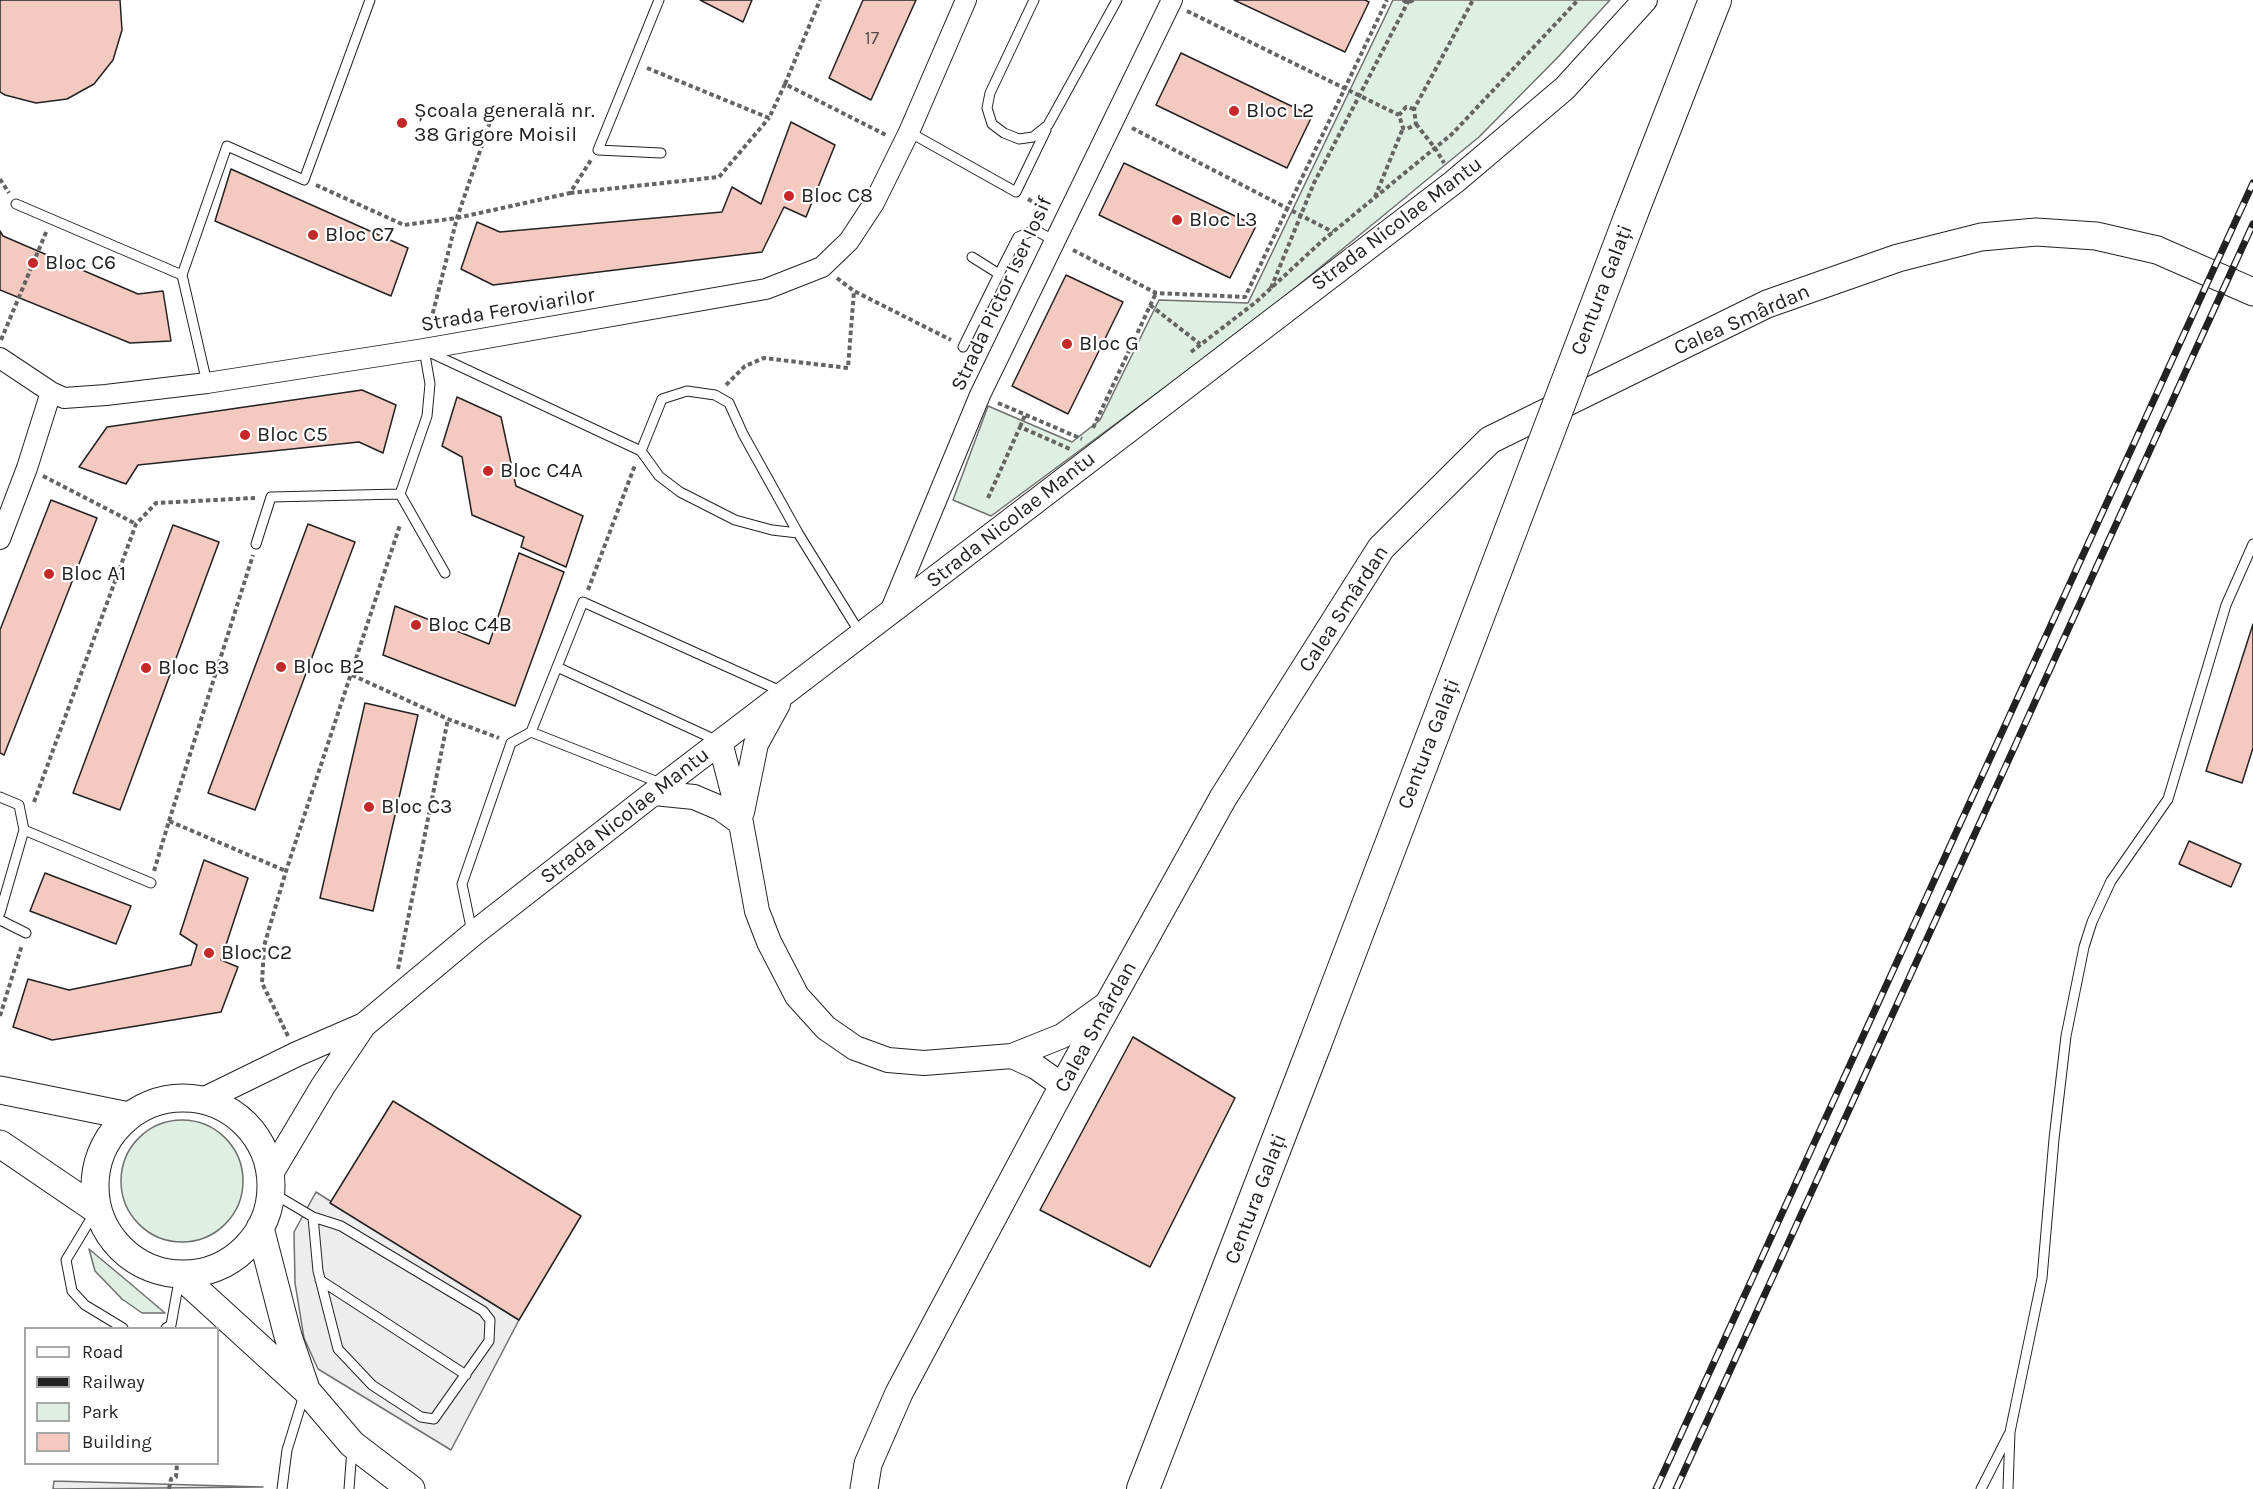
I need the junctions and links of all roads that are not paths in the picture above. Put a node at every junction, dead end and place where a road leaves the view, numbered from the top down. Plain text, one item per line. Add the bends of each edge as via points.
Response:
1 (370, 0) edge
2 (659, 0) edge
3 (966, 0) edge
4 (1034, 0) edge
5 (1117, 0) edge
6 (1645, 0) edge
7 (1715, 0) edge
8 (1171, 2) edge
9 (1048, 125) junction
10 (906, 138) junction
11 (661, 153) dead end
12 (16, 204) dead end
13 (1053, 240) junction
14 (972, 257) dead end
15 (999, 274) junction
16 (182, 275) junction
17 (2253, 292) edge
18 (963, 347) road end
19 (424, 350) junction
20 (0, 358) edge
21 (207, 384) junction
22 (51, 392) junction
23 (641, 451) junction
24 (400, 494) junction
25 (798, 533) junction
26 (0, 539) edge
27 (256, 544) road end
28 (2253, 544) edge
29 (445, 573) dead end
30 (889, 614) junction
31 (861, 635) junction
32 (557, 667) junction
33 (785, 693) junction
34 (531, 732) junction
35 (720, 742) junction
36 (659, 789) junction
37 (0, 797) edge
38 (741, 823) junction
39 (24, 830) junction
40 (150, 883) road end
41 (0, 913) edge
42 (0, 920) edge
43 (26, 933) road end
44 (473, 934) junction
45 (1109, 1002) junction
46 (364, 1025) junction
47 (1012, 1056) junction
48 (1063, 1086) junction
49 (0, 1090) edge
50 (203, 1101) junction
51 (129, 1116) junction
52 (0, 1144) edge
53 (270, 1184) junction
54 (97, 1210) junction
55 (313, 1217) junction
56 (260, 1228) junction
57 (180, 1275) junction
58 (320, 1280) junction
59 (120, 1327) edge
60 (168, 1327) edge
61 (466, 1375) junction
62 (306, 1390) junction
63 (2010, 1432) junction
64 (352, 1444) junction
65 (282, 1489) edge
66 (349, 1489) edge
67 (411, 1489) edge
68 (864, 1489) edge
69 (1143, 1489) edge
70 (1981, 1489) edge
71 (2008, 1489) edge

1 - 16 lane via 304,180 227,146
2 - 11 lane via 598,150
3 - 10 street, Strada Feroviarilor
4 - 9 lane via 990,93 987,108 992,124 1019,139 1033,137
5 - 9 lane
6 - 30 street, Strada Nicolae Mantu via 1565,88 1454,182
7 - 69 highway, Centura Galați, bridge
8 - 13 street, Strada Pictor Iser Iosif
9 - 10 lane via 1016,192
10 - 19 street, Strada Feroviarilor via 874,203 849,241 822,267 766,290
12 - 16 lane
13 - 15 lane via 1035,230 1018,237
13 - 30 street, Strada Pictor Iser Iosif via 980,395
14 - 15 lane
15 - 18 lane
16 - 21 lane
17 - 45 main road, Calea Smârdan via 2157,250 2105,238 2036,232 1981,237 1898,258 1767,304 1490,440 1380,548 1223,798
19 - 21 street, Strada Feroviarilor
19 - 23 lane
19 - 24 lane via 430,384 427,416
20 - 22 street
21 - 22 street, Strada Feroviarilor via 81,398 64,398
22 - 26 street
23 - 25 lane via 659,476 680,492 735,520
23 - 25 lane via 662,399 687,391 715,395 729,403
24 - 27 lane via 271,497
24 - 29 lane
25 - 31 lane
28 - 63 lane via 2226,605 2168,799 2111,881 2085,947 2066,1036 2042,1278
30 - 31 street, Strada Nicolae Mantu
31 - 33 street, Strada Nicolae Mantu
32 - 33 lane via 583,602
32 - 34 lane
32 - 35 lane
33 - 35 street, Strada Nicolae Mantu
33 - 38 street via 756,744
34 - 36 lane
34 - 44 lane via 511,743 462,884
35 - 36 street, Strada Nicolae Mantu
35 - 38 street
36 - 38 street via 694,797
36 - 44 street, Strada Nicolae Mantu
37 - 39 lane via 19,806
38 - 47 street via 757,911 769,942 797,996 826,1028 855,1048 888,1060 924,1063
39 - 40 lane
39 - 41 lane
42 - 43 lane
44 - 46 street, Strada Nicolae Mantu
45 - 47 street via 1062,1036
45 - 48 main road, Calea Smârdan
46 - 50 street, Strada Nicolae Mantu
46 - 53 street, Strada Nicolae Mantu via 323,1086
47 - 48 street via 1044,1071
48 - 68 main road, Calea Smârdan via 898,1393 868,1464
49 - 51 main road
50 - 51 main road via 177,1098 152,1103
50 - 53 main road via 220,1106 248,1127 259,1142
51 - 54 main road via 103,1148 95,1178
52 - 54 main road
53 - 55 lane
53 - 56 main road
54 - 57 main road via 114,1243 144,1266
54 - 59 lane via 66,1260 72,1291 85,1305
55 - 58 lane
55 - 61 lane via 340,1226 483,1311 490,1320 489,1341
56 - 57 main road via 249,1244 226,1262 200,1273
56 - 62 main road
57 - 60 lane
57 - 62 main road
58 - 61 lane
58 - 61 lane via 338,1349 372,1385 421,1417 434,1419
62 - 64 main road
62 - 65 lane via 287,1450
63 - 70 lane
63 - 71 lane
64 - 66 lane
64 - 67 main road

